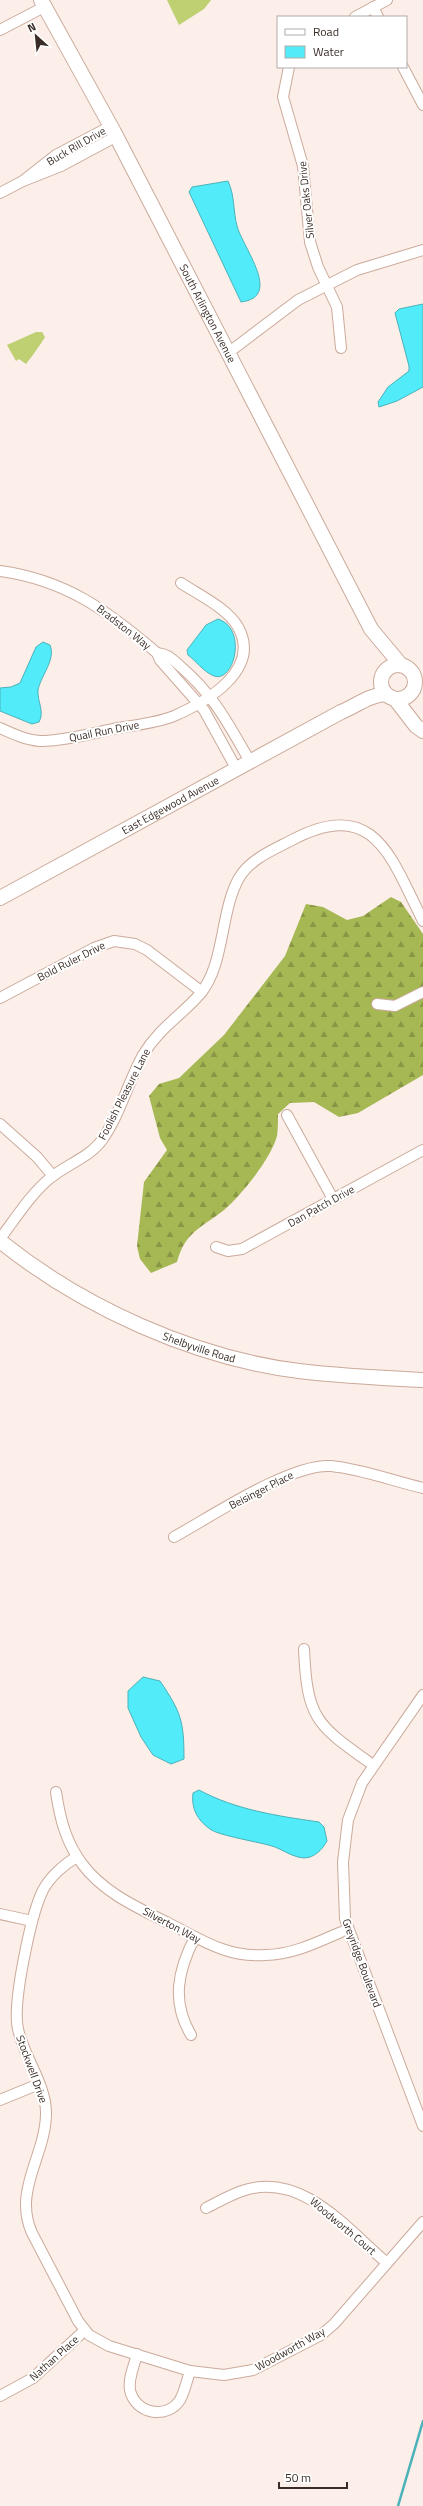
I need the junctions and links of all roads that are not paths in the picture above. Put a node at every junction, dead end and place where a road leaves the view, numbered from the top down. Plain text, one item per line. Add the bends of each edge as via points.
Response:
1 (387, 0) edge
2 (42, 4) edge
3 (373, 7) junction
4 (356, 16) edge
5 (378, 16) edge
6 (0, 30) edge
7 (289, 68) edge
8 (404, 68) edge
9 (423, 105) edge
10 (114, 131) junction
11 (0, 193) edge
12 (423, 250) edge
13 (327, 285) junction
14 (340, 348) dead end
15 (228, 353) junction
16 (0, 571) edge
17 (181, 583) dead end
18 (371, 629) junction
19 (157, 653) junction
20 (411, 667) edge
21 (383, 674) junction
22 (417, 685) edge
23 (391, 697) junction
24 (204, 699) junction
25 (341, 712) junction
26 (0, 728) edge
27 (423, 730) edge
28 (251, 763) junction
29 (237, 770) junction
30 (0, 898) edge
31 (423, 920) edge
32 (202, 992) junction
33 (423, 992) edge
34 (0, 998) edge
35 (377, 1004) dead end
36 (287, 1115) dead end
37 (0, 1124) edge
38 (423, 1150) edge
39 (53, 1176) junction
40 (333, 1199) junction
41 (0, 1240) edge
42 (216, 1247) dead end
43 (423, 1380) edge
44 (423, 1488) edge
45 (174, 1536) dead end
46 (304, 1648) dead end
47 (423, 1695) edge
48 (373, 1765) junction
49 (56, 1792) dead end
50 (77, 1858) junction
51 (0, 1914) edge
52 (32, 1921) junction
53 (348, 1929) junction
54 (195, 1937) junction
55 (191, 2035) dead end
56 (39, 2084) junction
57 (0, 2100) edge
58 (423, 2125) edge
59 (206, 2208) dead end
60 (423, 2222) edge
61 (387, 2263) junction
62 (85, 2330) junction
63 (137, 2354) junction
64 (190, 2371) junction
65 (0, 2396) edge

1 - 3 street
2 - 6 street
2 - 10 main road, South Arlington Avenue
3 - 4 street
3 - 5 street
7 - 13 street, Silver Oaks Drive via 283,97 302,161 310,242
8 - 9 street
10 - 11 street, Buck Rill Drive via 56,155 23,181
10 - 15 main road, South Arlington Avenue
12 - 13 street via 362,268
13 - 14 street, Silver Oaks Drive via 339,315
13 - 15 street via 298,300
15 - 18 main road, South Arlington Avenue
16 - 19 street, Bradston Way via 37,578 84,598 113,616
17 - 24 street, Quail Run Drive via 230,617 238,627 243,640 243,655 236,674
18 - 20 main road, South Arlington Avenue
18 - 21 main road, South Arlington Avenue via 372,638 384,659
19 - 24 street, Bradston Way via 160,660
19 - 24 street, Bradston Way via 166,654 197,680
20 - 21 main road via 394,665
20 - 22 main road
21 - 23 main road via 381,686
21 - 25 main road
22 - 23 main road via 405,699
22 - 27 main road via 414,707
23 - 25 main road via 372,697 356,707
23 - 27 main road via 416,726
24 - 26 street, Quail Run Drive via 163,719 68,738 33,740
24 - 28 street, Bradston Way
24 - 29 street, Bradston Way via 209,718
25 - 28 main road, East Edgewood Avenue
28 - 29 main road, East Edgewood Avenue
29 - 30 main road, East Edgewood Avenue
31 - 32 street, Foolish Pleasure Lane via 384,848 369,834 358,828 332,824 314,828 260,857 244,871 234,890 213,970
32 - 34 street, Bold Ruler Drive via 147,950 135,944 114,941 94,948
32 - 39 street, Foolish Pleasure Lane via 169,1022 148,1048 102,1139 87,1153
33 - 35 street via 394,1006
36 - 40 street
37 - 39 street via 37,1157
38 - 40 street, Dan Patch Drive
39 - 41 street, Foolish Pleasure Lane via 41,1186
40 - 42 street, Dan Patch Drive via 242,1249 228,1251
41 - 43 main road, Shelbyville Road via 34,1266 89,1300 124,1318 180,1341 233,1357 298,1371
44 - 45 street, Beisinger Place via 331,1466 304,1469 282,1477
46 - 48 street via 306,1688 316,1716 333,1736
47 - 48 street, Greyridge Boulevard
48 - 53 street, Greyridge Boulevard via 353,1803 344,1846 344,1908
49 - 50 street, Silverton Way via 63,1829
50 - 52 street, Stockwell Drive via 62,1867 49,1880 38,1901
50 - 54 street, Silverton Way via 96,1880 117,1896
51 - 52 street
52 - 56 street, Stockwell Drive via 17,2000 16,2021 21,2042
53 - 54 street, Silverton Way via 304,1947 266,1955 224,1950
53 - 58 street, Greyridge Boulevard
54 - 55 street via 183,1963 178,1990 182,2015
56 - 57 street
56 - 62 street, Stockwell Drive via 45,2102 46,2116 26,2194 26,2216
59 - 61 street, Woodworth Court via 234,2194 251,2189 272,2187 297,2192 319,2204
60 - 61 street, Woodworth Way
61 - 64 street, Woodworth Way via 338,2320 320,2335 261,2367 245,2372 220,2375
62 - 63 street, Woodworth Way via 100,2342
62 - 65 street, Nathan Place via 34,2378
63 - 64 street, Woodworth Way
63 - 64 street via 130,2389 138,2404 149,2411 162,2412 177,2404

